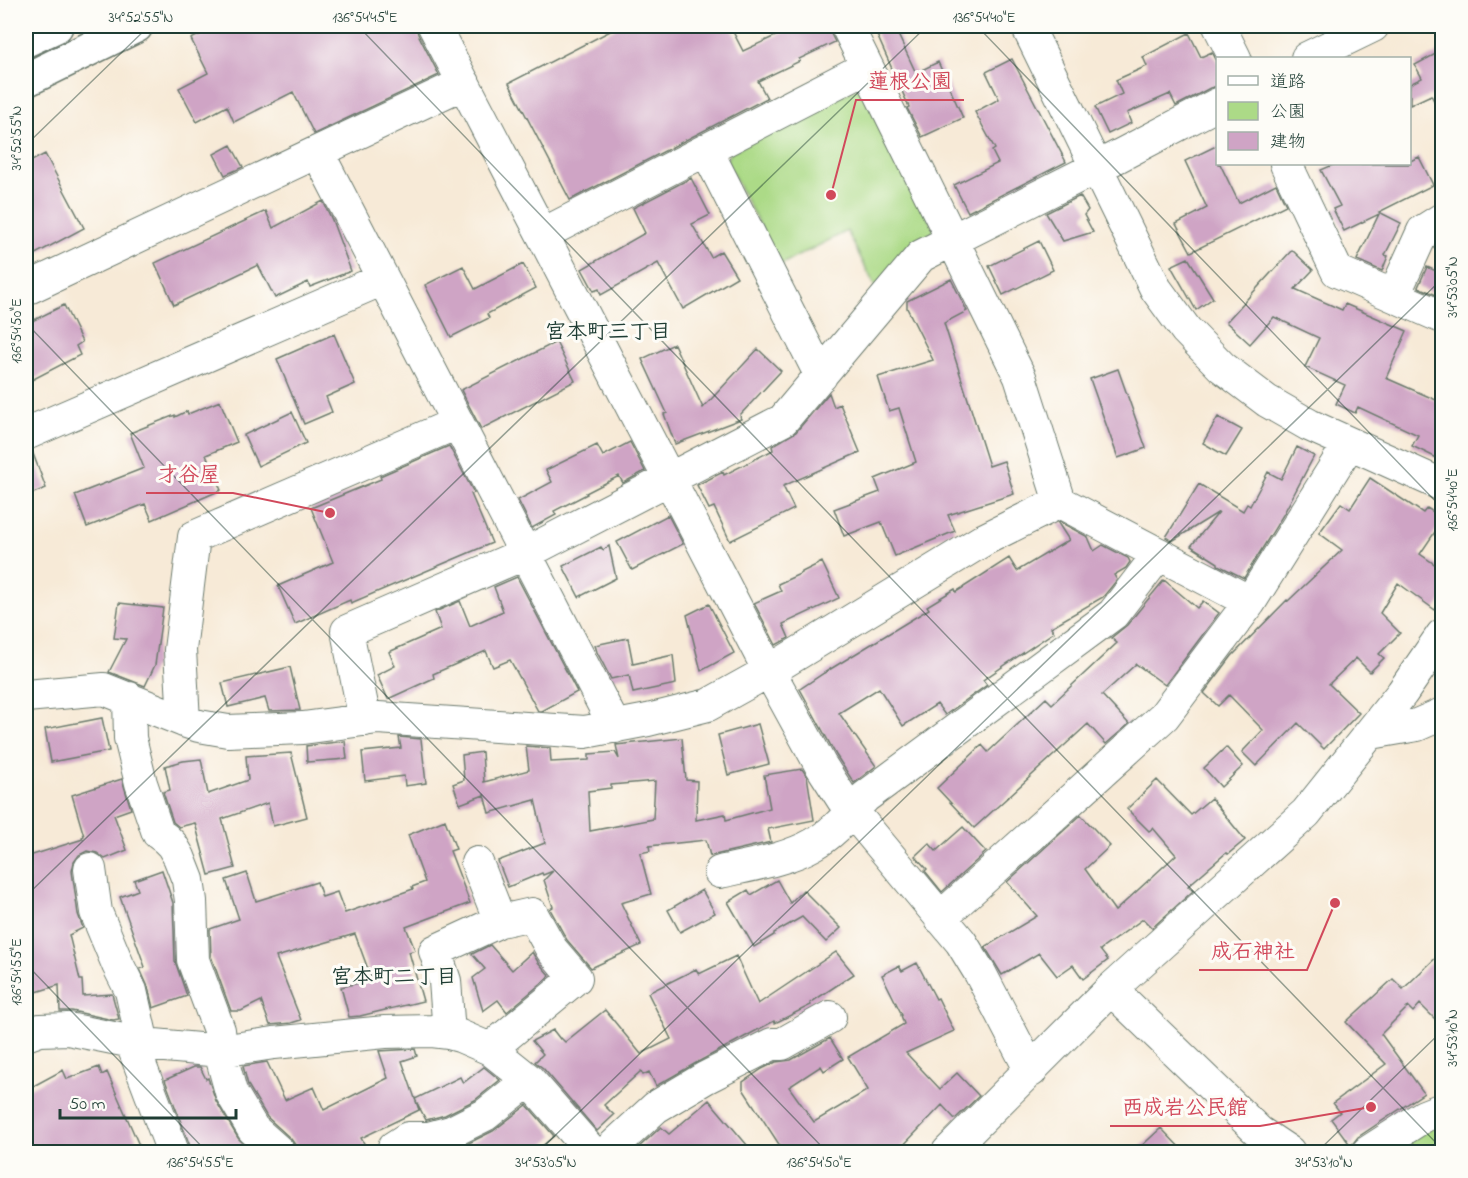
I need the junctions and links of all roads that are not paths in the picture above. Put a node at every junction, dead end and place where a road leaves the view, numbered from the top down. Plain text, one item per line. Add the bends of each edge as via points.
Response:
1 (56, 26) edge
2 (136, 26) edge
3 (434, 26) edge
4 (847, 26) edge
5 (1027, 26) edge
6 (1219, 26) edge
7 (1372, 26) edge
8 (26, 40) edge
9 (1234, 57) edge
10 (1309, 57) edge
11 (867, 67) junction
12 (26, 80) edge
13 (464, 83) junction
14 (1216, 105) edge
15 (706, 151) junction
16 (318, 153) junction
17 (1286, 165) edge
18 (1096, 168) junction
19 (1443, 219) edge
20 (543, 234) junction
21 (952, 241) junction
22 (383, 279) junction
23 (26, 289) edge
24 (1394, 295) junction
25 (1443, 317) edge
26 (821, 376) junction
27 (457, 423) junction
28 (26, 434) edge
29 (1349, 444) junction
30 (670, 479) junction
31 (1443, 485) edge
32 (1060, 502) junction
33 (526, 553) junction
34 (1159, 554) junction
35 (1250, 602) junction
36 (1443, 635) edge
37 (769, 671) junction
38 (26, 696) edge
39 (129, 699) junction
40 (1443, 714) edge
41 (365, 720) junction
42 (184, 721) junction
43 (615, 727) junction
44 (1371, 733) junction
45 (852, 811) junction
46 (477, 862) dead end
47 (90, 869) dead end
48 (720, 872) dead end
49 (940, 918) junction
50 (500, 921) junction
51 (1111, 989) junction
52 (830, 1017) dead end
53 (449, 1032) junction
54 (26, 1035) edge
55 (137, 1042) junction
56 (490, 1049) junction
57 (221, 1051) junction
58 (1031, 1071) junction
59 (529, 1080) junction
60 (1443, 1109) edge
61 (394, 1147) dead end
62 (172, 1152) edge
63 (279, 1152) edge
64 (592, 1152) edge
65 (607, 1152) edge
66 (948, 1152) edge
67 (1289, 1152) edge
68 (1368, 1152) edge

1 - 8 main road
2 - 12 main road
3 - 13 street
4 - 11 street
5 - 18 street
6 - 9 street
7 - 10 street
11 - 15 street
11 - 21 street
13 - 16 street
13 - 20 street
14 - 18 street
15 - 20 street
15 - 26 street
16 - 22 street
16 - 23 street
17 - 24 street via 1337,271
18 - 21 street
18 - 29 street via 1156,288 1186,330 1222,367 1267,400
19 - 24 street via 1423,231
20 - 30 street
21 - 26 street via 921,256
21 - 32 street via 1020,377
22 - 27 street
22 - 28 street
24 - 25 street
26 - 30 street via 783,420
27 - 33 street
27 - 42 street via 194,537 180,650
29 - 31 street
29 - 35 street
30 - 33 street
30 - 37 street
32 - 34 street
32 - 37 street via 985,539
33 - 41 street via 347,631
33 - 43 street
34 - 35 street
34 - 45 street via 1113,614 865,797
35 - 49 street via 1164,716
36 - 44 street
37 - 43 street via 708,705
37 - 45 street via 820,764
38 - 39 street via 104,689
39 - 42 street
39 - 57 street via 130,738 141,783 159,833 176,851 188,880 193,960 219,1030
40 - 44 street via 1417,725
41 - 42 street via 303,728 228,731
41 - 43 street via 585,732
44 - 51 street via 1306,813
45 - 48 street via 842,824 814,844 785,857
45 - 49 street
46 - 50 street
47 - 55 street via 96,912 131,991
49 - 58 street via 961,942
50 - 53 street via 435,951 445,981
50 - 56 street via 532,914 552,950 576,978
51 - 58 street
51 - 67 street via 1259,1132
52 - 65 street via 782,1044 772,1044 705,1078 656,1107
53 - 56 street
53 - 57 street via 385,1032
54 - 55 street via 68,1029
55 - 57 street
55 - 62 street
56 - 59 street
57 - 63 street via 231,1092 253,1129
58 - 66 street
59 - 61 street via 485,1115 451,1132 408,1138
59 - 64 street
60 - 68 street via 1424,1116

